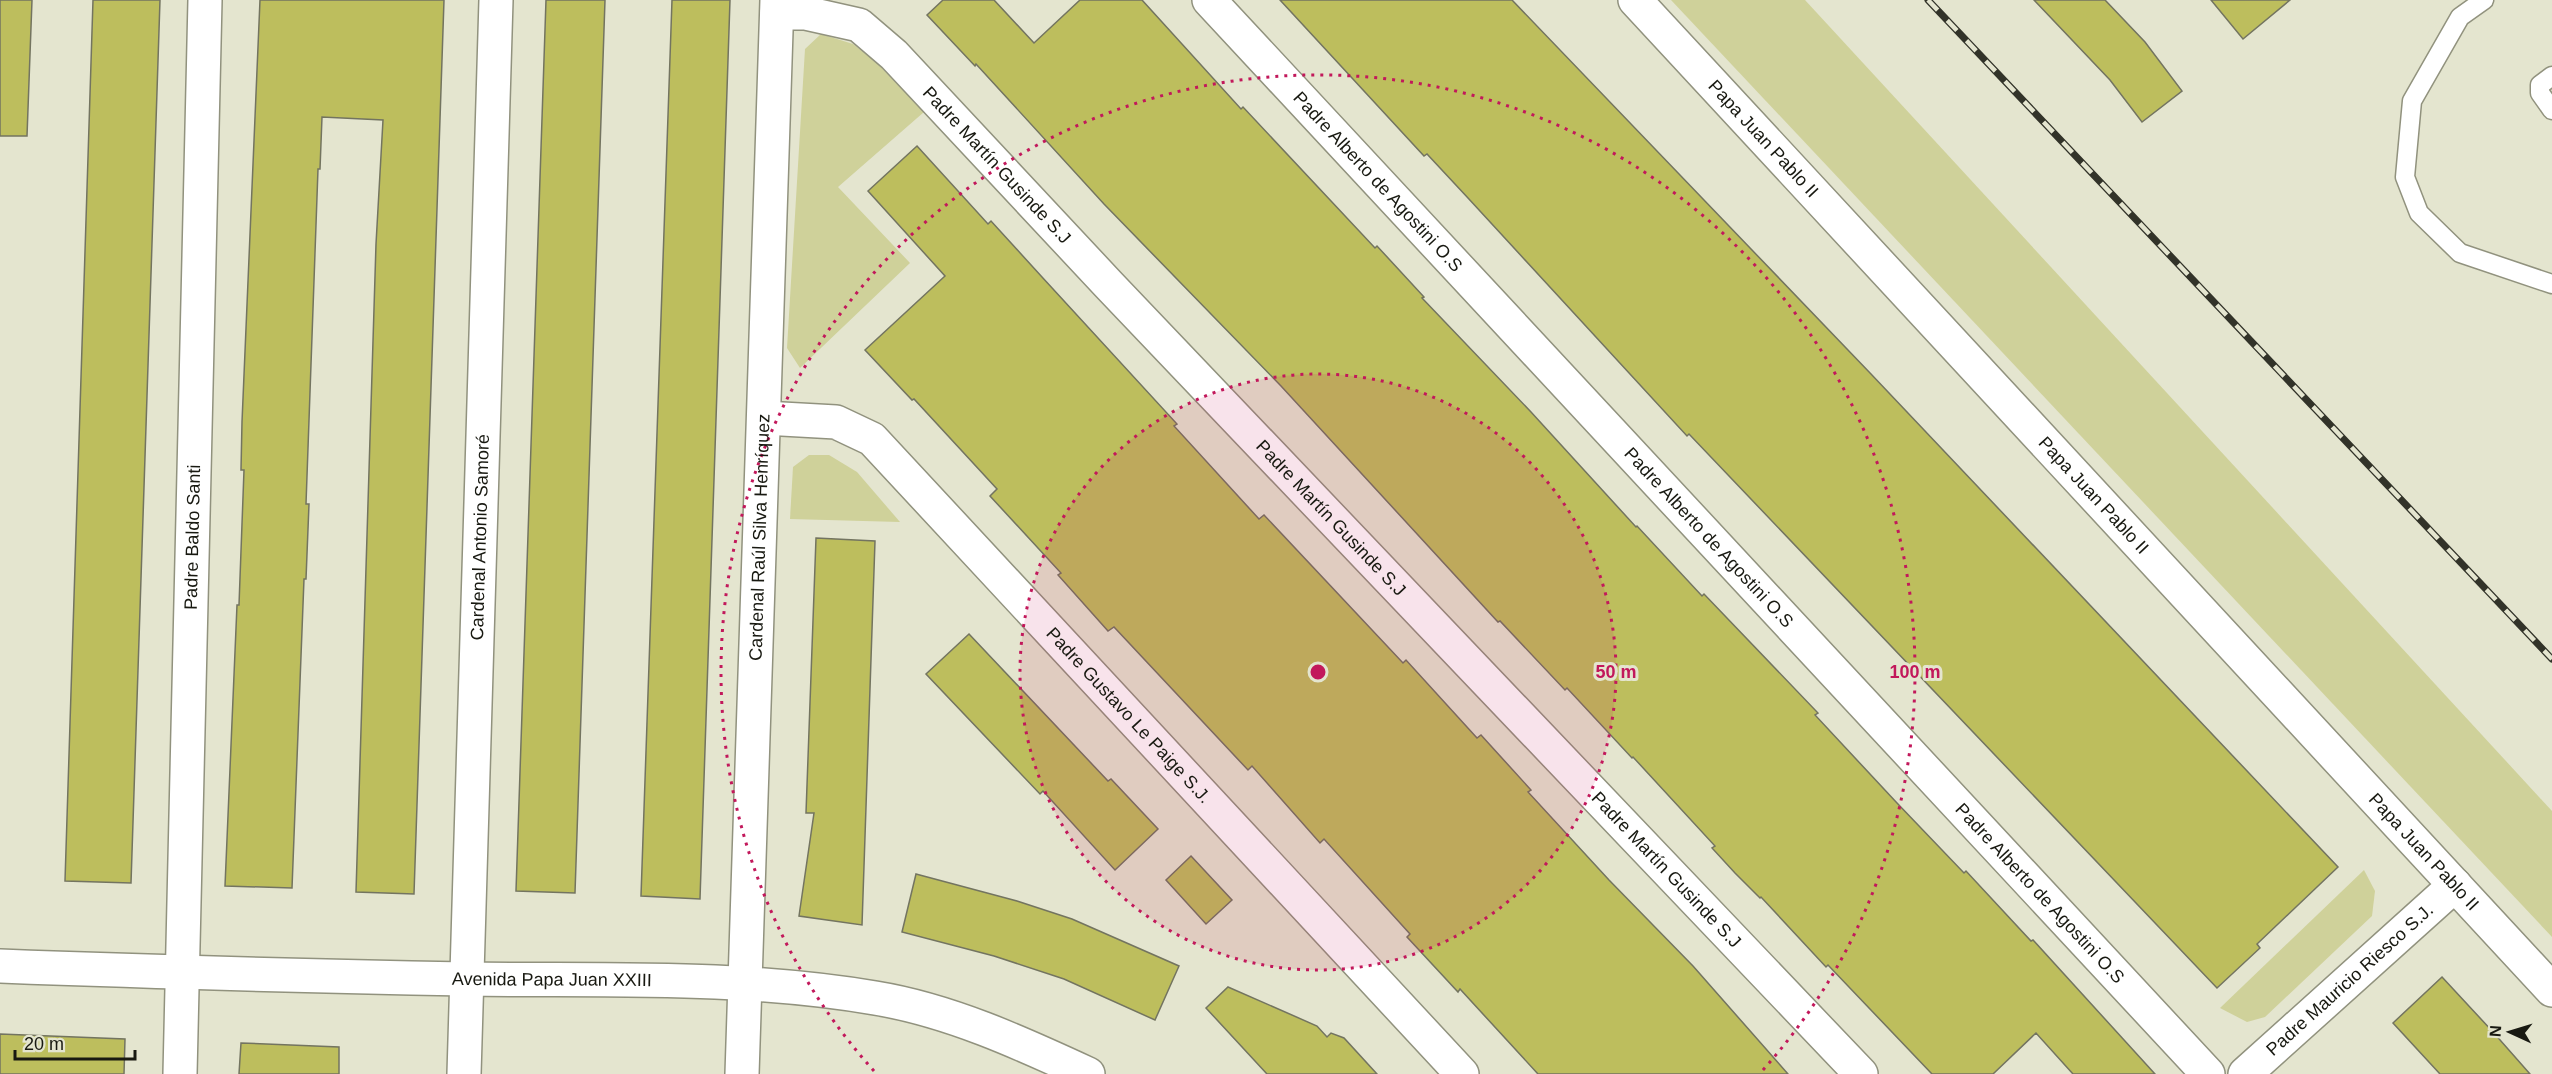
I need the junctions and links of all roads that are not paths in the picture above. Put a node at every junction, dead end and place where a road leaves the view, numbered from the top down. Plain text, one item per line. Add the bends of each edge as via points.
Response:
1 (205, 0) edge
2 (496, 0) edge
3 (1209, 0) edge
4 (1635, 0) edge
5 (2484, 0) edge
6 (777, 6) edge
7 (2552, 76) edge
8 (2552, 110) edge
9 (2552, 284) edge
10 (764, 418) junction
11 (2455, 885) junction
12 (0, 966) edge
13 (183, 973) junction
14 (467, 979) junction
15 (745, 983) junction
16 (2552, 990) edge
17 (1069, 1070) edge
18 (180, 1074) edge
19 (464, 1074) edge
20 (742, 1074) edge
21 (1462, 1074) edge
22 (1861, 1074) edge
23 (2208, 1074) edge
24 (2245, 1074) edge

1 - 13 street, Padre Baldo Santi
2 - 14 street, Cardenal Antonio Samoré
3 - 23 street, Padre Alberto de Agostini O.S
4 - 11 street, Papa Juan Pablo II
5 - 9 lane via 2460,17 2412,101 2405,177 2420,213 2460,253
6 - 10 street, Cardenal Raúl Silva Henríquez
6 - 22 street, Padre Martín Gusinde S.J via 860,25 894,56
7 - 8 lane via 2540,85 2540,93
10 - 15 street, Cardenal Raúl Silva Henríquez
10 - 21 street, Padre Gustavo Le Paige S.J. via 836,422 872,439
11 - 16 street, Papa Juan Pablo II
11 - 24 street, Padre Mauricio Riesco S.J.
12 - 13 street, Avenida Papa Juan XXIII
13 - 14 street, Avenida Papa Juan XXIII
13 - 18 street, Padre Baldo Santi
14 - 15 street, Avenida Papa Juan XXIII
14 - 19 street, Cardenal Antonio Samoré
15 - 17 street, Avenida Papa Juan XXIII via 876,998 957,1019
15 - 20 street, Cardenal Raúl Silva Henríquez

